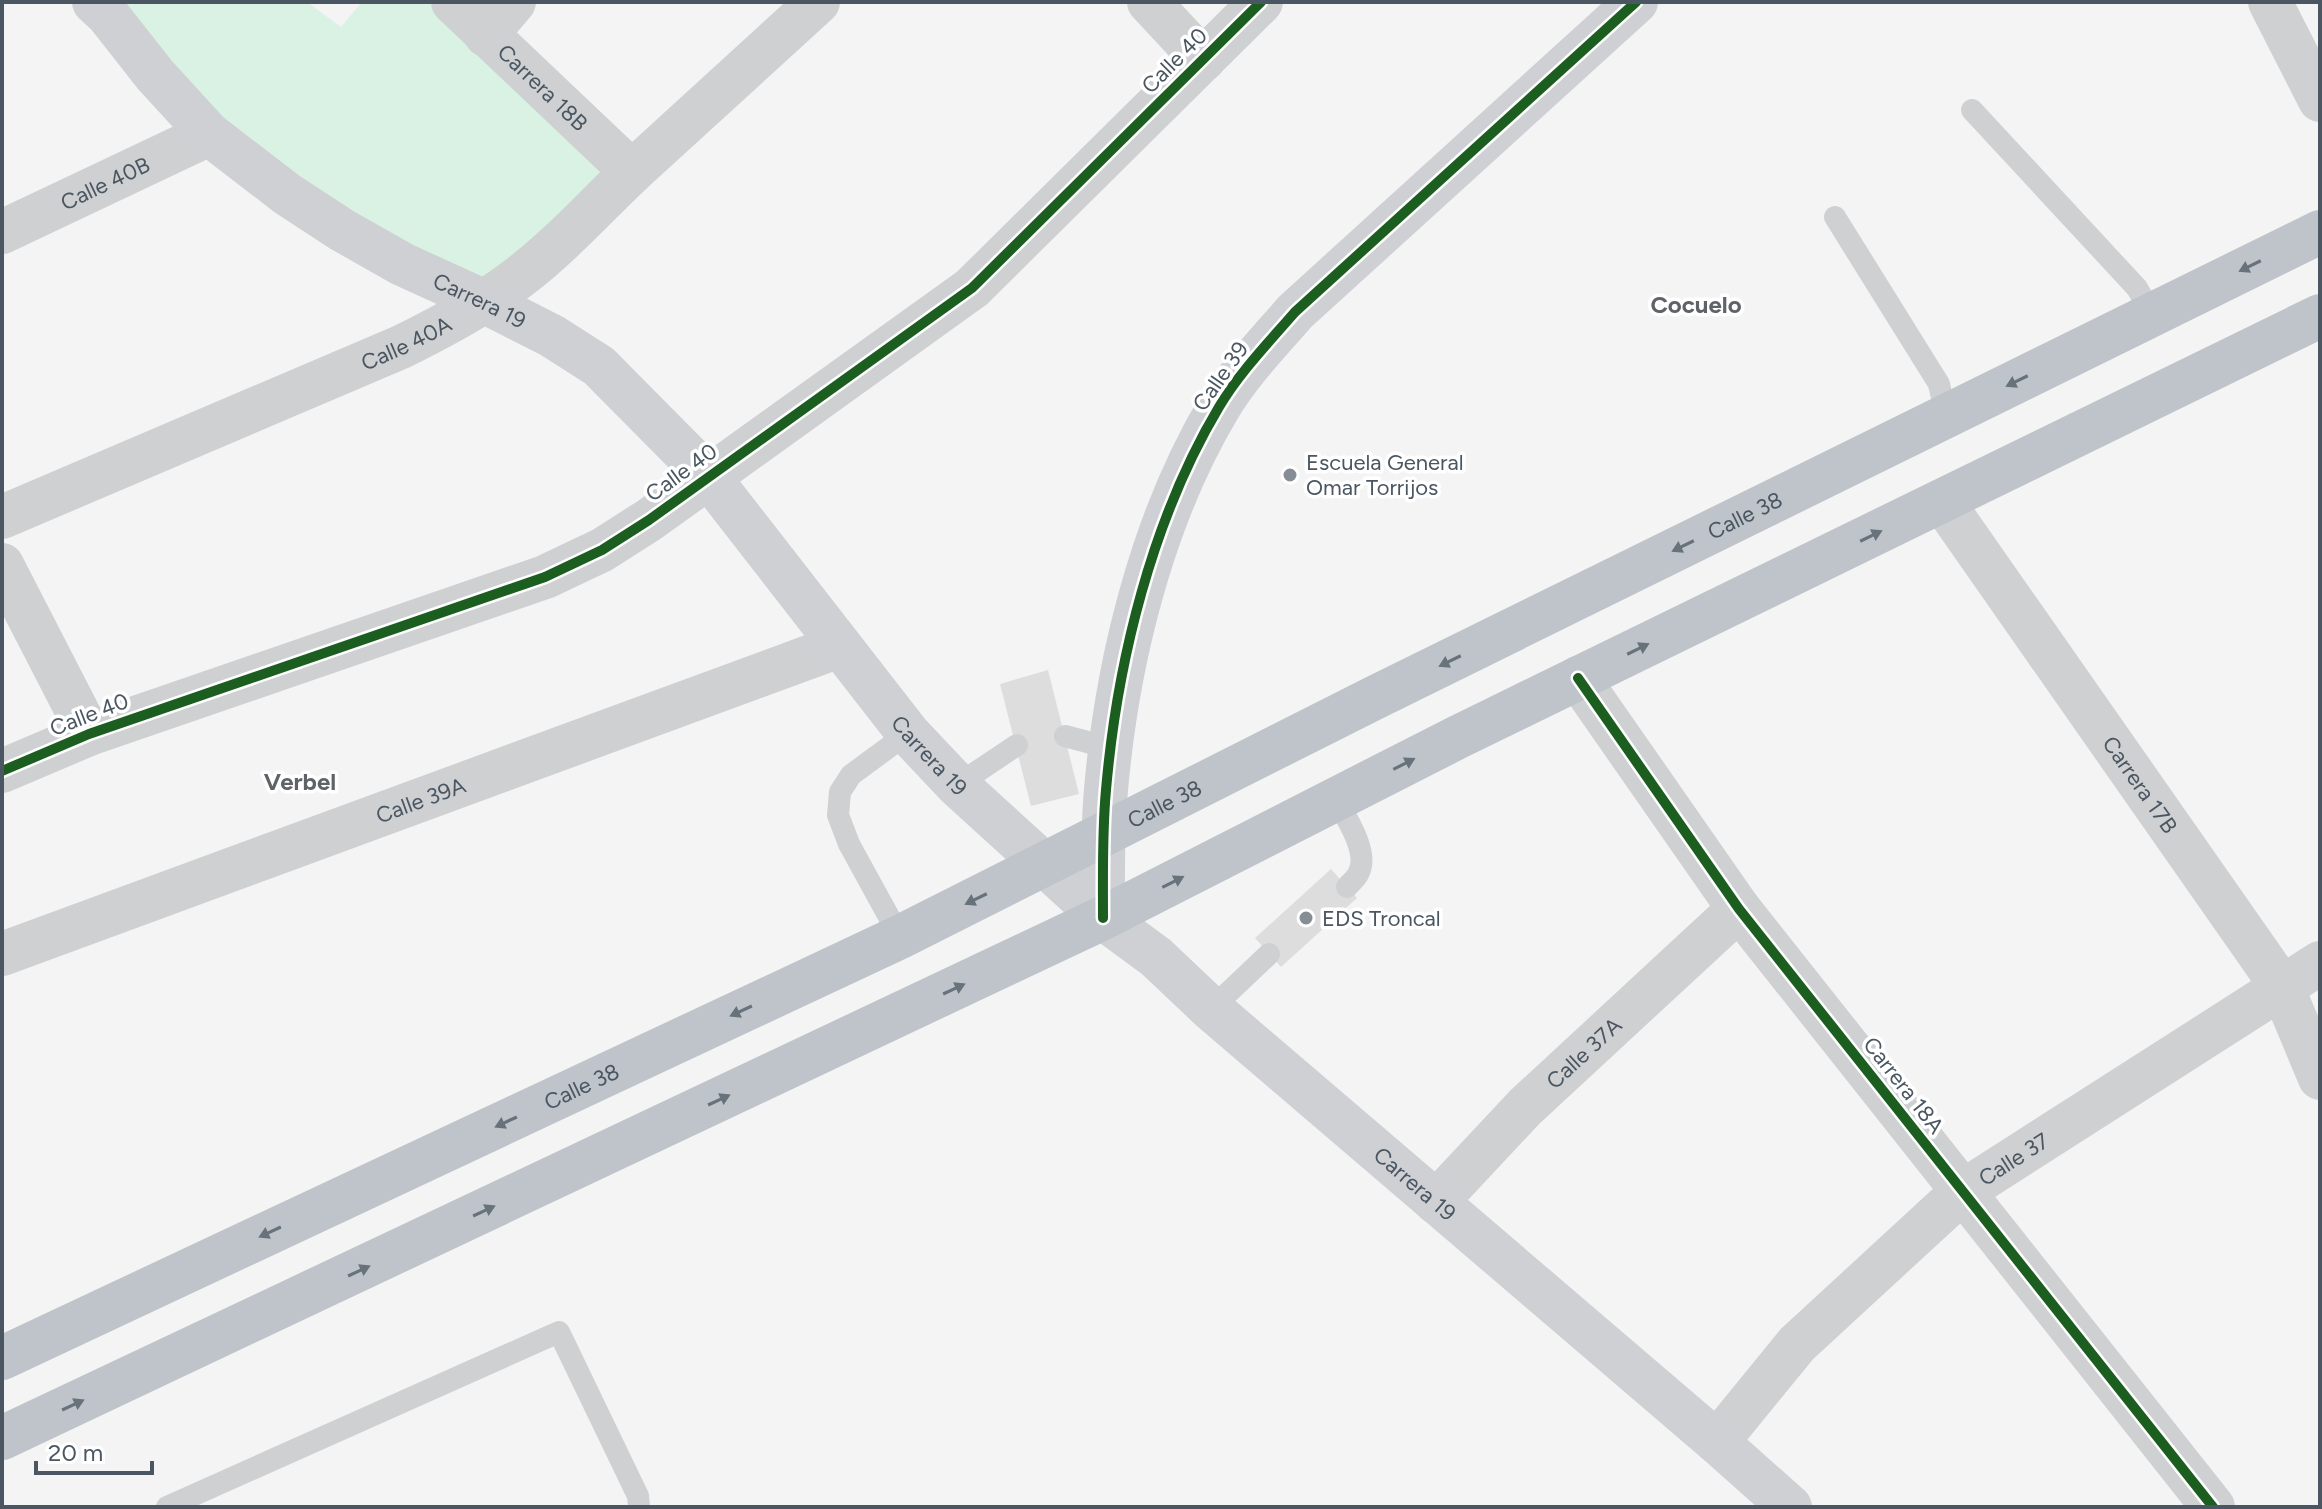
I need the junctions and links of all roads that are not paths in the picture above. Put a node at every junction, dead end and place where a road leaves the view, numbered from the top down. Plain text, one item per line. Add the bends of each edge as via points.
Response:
1 (94, 2) edge
2 (453, 2) edge
3 (514, 2) edge
4 (818, 2) edge
5 (1149, 2) edge
6 (1261, 2) edge
7 (1636, 2) edge
8 (2270, 2) edge
9 (486, 35) junction
10 (1203, 60) junction
11 (2320, 100) edge
12 (1972, 110) dead end
13 (209, 134) junction
14 (632, 172) junction
15 (1835, 217) dead end
16 (2, 232) edge
17 (2320, 232) edge
18 (483, 301) junction
19 (2152, 314) junction
20 (2320, 316) edge
21 (1946, 416) junction
22 (708, 476) junction
23 (1942, 501) junction
24 (2, 517) edge
25 (2, 565) edge
26 (839, 646) junction
27 (1578, 678) junction
28 (908, 733) junction
29 (89, 734) junction
30 (1065, 736) dead end
31 (1017, 745) dead end
32 (1110, 748) junction
33 (2, 771) edge
34 (957, 785) junction
35 (1336, 799) junction
36 (1103, 836) junction
37 (1046, 864) junction
38 (1347, 887) dead end
39 (1739, 909) junction
40 (1103, 918) junction
41 (900, 937) junction
42 (2, 954) edge
43 (1269, 954) dead end
44 (2320, 963) edge
45 (2282, 987) junction
46 (1211, 1009) junction
47 (2320, 1078) edge
48 (1962, 1192) junction
49 (1436, 1202) junction
50 (2, 1358) edge
51 (2, 1438) edge
52 (1717, 1442) junction
53 (167, 1507) edge
54 (639, 1507) edge
55 (1790, 1507) edge
56 (2213, 1507) edge

1 - 13 main road, Carrera 19
2 - 9 street, Carrera 18B
3 - 9 street
4 - 14 street, Calle 40A
5 - 10 street
6 - 10 street, Calle 40
7 - 32 main road, Calle 39 via 1295,312 1220,405 1170,507 1150,568
8 - 11 street
9 - 14 street, Carrera 18B
10 - 22 street, Calle 40 via 972,288
12 - 19 lane via 2137,288
13 - 16 street, Calle 40B
13 - 18 main road, Carrera 19 via 342,230
14 - 18 street, Calle 40A via 552,250
15 - 21 lane via 1939,384
17 -> 19 highway, Calle 38
18 - 22 main road, Carrera 19 via 599,366
18 - 24 street, Calle 40A via 401,347
19 -> 21 highway, Calle 38
20 - 23 highway
21 -> 36 highway, Calle 38
22 - 26 main road, Carrera 19
22 - 29 street, Calle 40 via 602,550 545,577
27 -> 23 highway
23 - 45 street, Carrera 17B
25 - 29 street
26 - 28 main road, Carrera 19
26 - 42 street, Calle 39A
35 -> 27 highway
27 - 39 street, Carrera 18A
28 - 34 main road, Carrera 19
28 - 41 lane via 851,775 840,792 838,815
29 - 33 street, Calle 40
30 - 32 lane
31 - 34 lane
32 - 36 main road, Calle 39
34 - 37 main road, Carrera 19
35 - 38 lane via 1362,857 1361,868
40 -> 35 highway
36 - 37 highway, Calle 38
36 - 40 main road, Calle 39
37 - 40 main road, Carrera 19
37 -> 41 highway, Calle 38
39 - 48 street, Carrera 18A
39 - 49 street, Calle 37A via 1525,1107
40 - 46 main road, Carrera 19 via 1156,957
51 -> 40 highway
41 -> 50 highway, Calle 38
43 - 46 lane
44 - 45 street, Calle 37
45 - 47 street, Carrera 17B
45 - 48 street, Calle 37
46 - 49 main road, Carrera 19
48 - 52 street, Calle 37 via 1797,1344
48 - 56 street, Carrera 18A
49 - 52 main road, Carrera 19
52 - 55 main road, Carrera 19
53 - 54 lane via 559,1332

